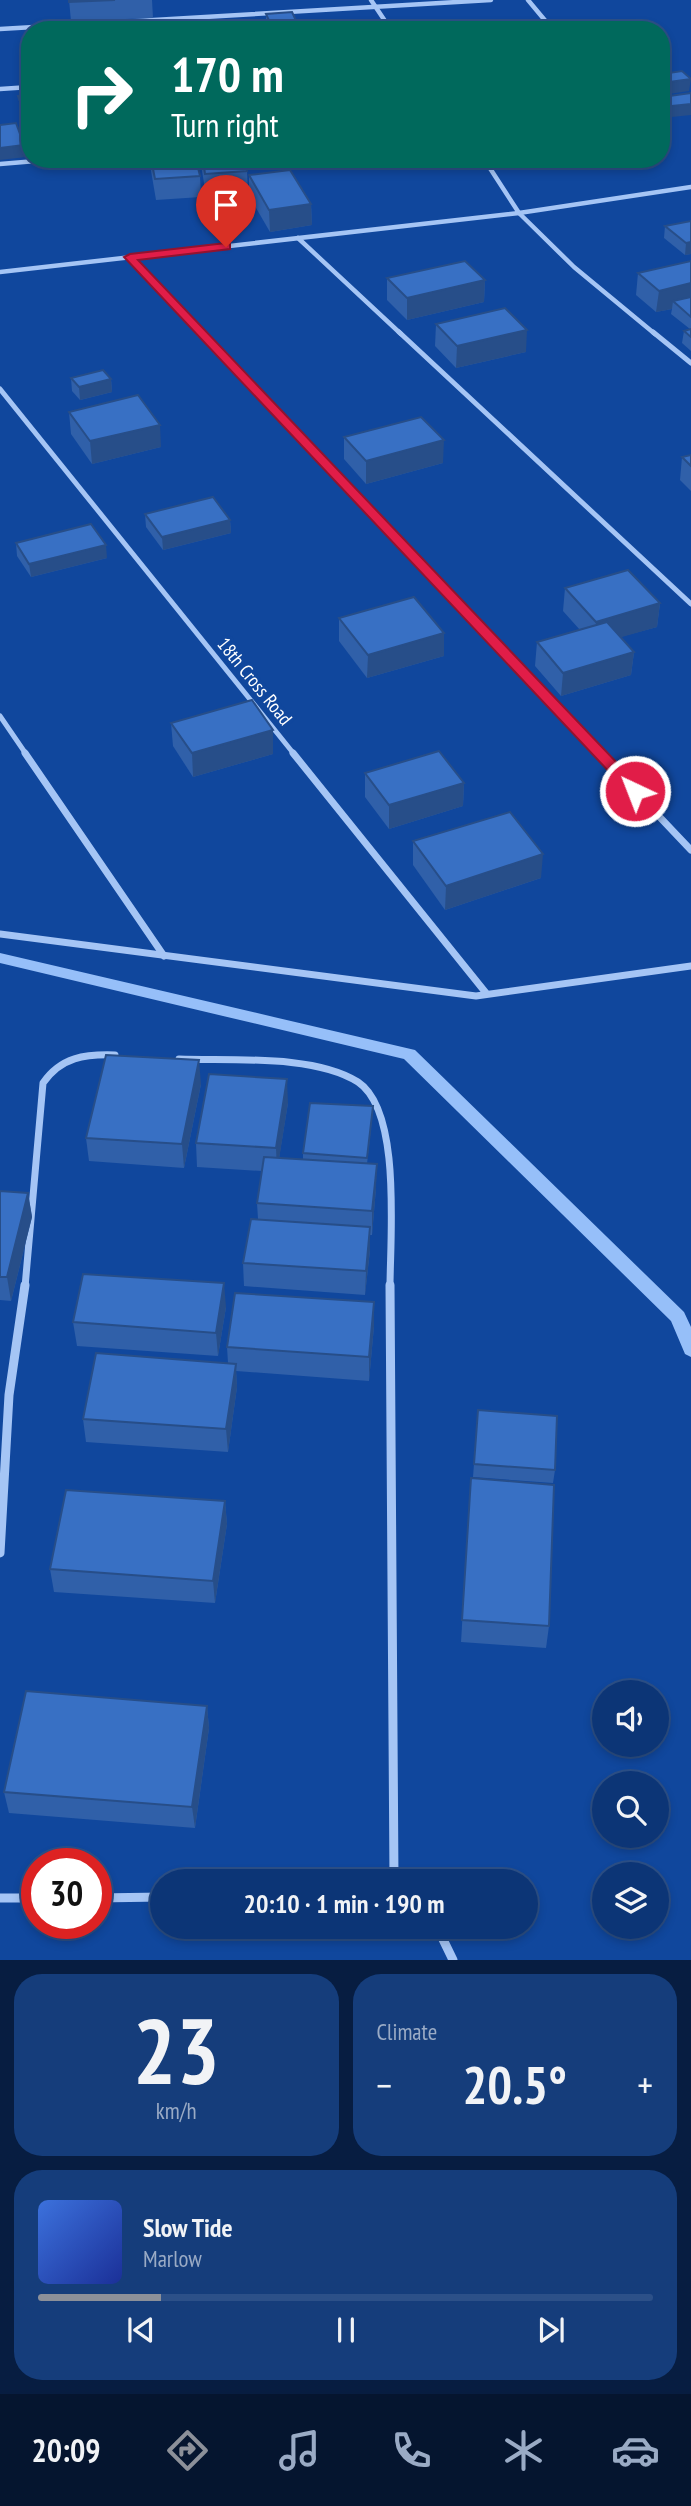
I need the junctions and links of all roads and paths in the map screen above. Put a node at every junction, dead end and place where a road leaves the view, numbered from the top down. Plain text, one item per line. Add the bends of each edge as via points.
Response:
1 (370, 0) edge
2 (491, 0) edge
3 (528, 0) edge
4 (376, 8) junction
5 (143, 21) edge
6 (385, 21) edge
7 (546, 21) edge
8 (21, 28) edge
9 (0, 29) edge
10 (21, 88) edge
11 (0, 89) edge
12 (21, 162) edge
13 (0, 164) edge
14 (490, 168) edge
15 (691, 187) edge
16 (519, 213) junction
17 (298, 238) junction
18 (130, 257) junction
19 (0, 272) edge
20 (691, 363) edge
21 (0, 389) edge
22 (691, 604) edge
23 (0, 716) edge
24 (691, 850) edge
25 (0, 934) edge
26 (164, 956) junction
27 (691, 966) edge
28 (486, 993) junction
29 (129, 1056) edge
30 (169, 1058) edge
31 (0, 1553) edge
32 (394, 1869) edge
33 (150, 1897) edge
34 (0, 1898) edge
35 (21, 1898) edge
36 (112, 1898) edge
37 (443, 1939) edge
38 (453, 1960) edge

1 - 4 street
2 - 4 street
3 - 7 street
4 - 5 street
4 - 6 street
8 - 9 street
10 - 11 street
12 - 13 street
14 - 16 street
15 - 16 street
16 - 17 street
16 - 20 street via 574,267
17 - 18 street
17 - 22 street
18 - 19 street
18 - 24 street
21 - 28 street, 18th Cross Road
23 - 26 street
25 - 26 street
26 - 28 street via 475,996
27 - 28 street
29 - 31 street via 65,1059 50,1069 43,1083 31,1248 9,1395
30 - 32 street via 330,1070 358,1083 372,1097 384,1121 389,1150
33 - 36 street
34 - 35 street
37 - 38 street

